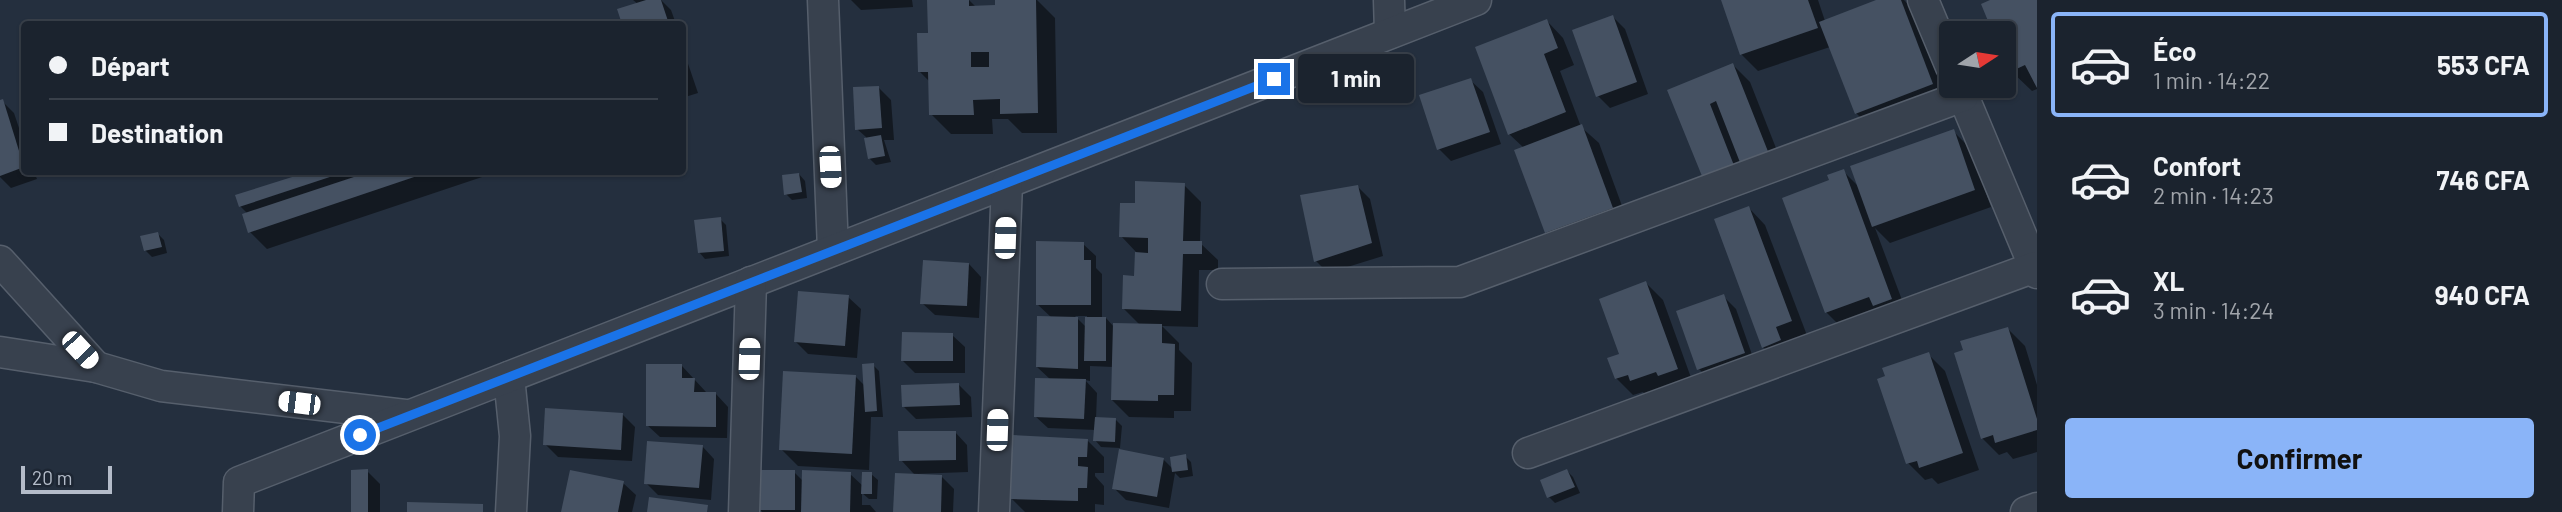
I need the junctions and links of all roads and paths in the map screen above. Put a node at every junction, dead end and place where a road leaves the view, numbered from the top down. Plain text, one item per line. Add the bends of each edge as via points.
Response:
1 (823, 0) edge
2 (1389, 0) edge
3 (1476, 0) edge
4 (1923, 0) edge
5 (1390, 33) junction
6 (1939, 38) edge
7 (1943, 98) edge
8 (1964, 98) edge
9 (1007, 183) junction
10 (833, 250) junction
11 (0, 261) edge
12 (2036, 270) edge
13 (751, 282) junction
14 (1222, 284) dead end
15 (0, 352) edge
16 (96, 367) junction
17 (509, 377) junction
18 (409, 416) junction
19 (1528, 453) dead end
20 (2037, 508) edge
21 (238, 512) edge
22 (511, 512) edge
23 (744, 512) edge
24 (994, 512) edge
25 (2026, 512) edge

1 - 10 street
2 - 5 street
3 - 5 street
4 - 6 street
5 - 9 street
7 - 14 street via 1460,282
8 - 12 street
9 - 10 street
9 - 24 street
10 - 13 street
11 - 16 street
12 - 19 street
13 - 17 street
13 - 23 street
15 - 16 street
16 - 18 street via 161,386
17 - 18 street
17 - 22 street via 514,436
18 - 21 street via 239,482
20 - 25 street

